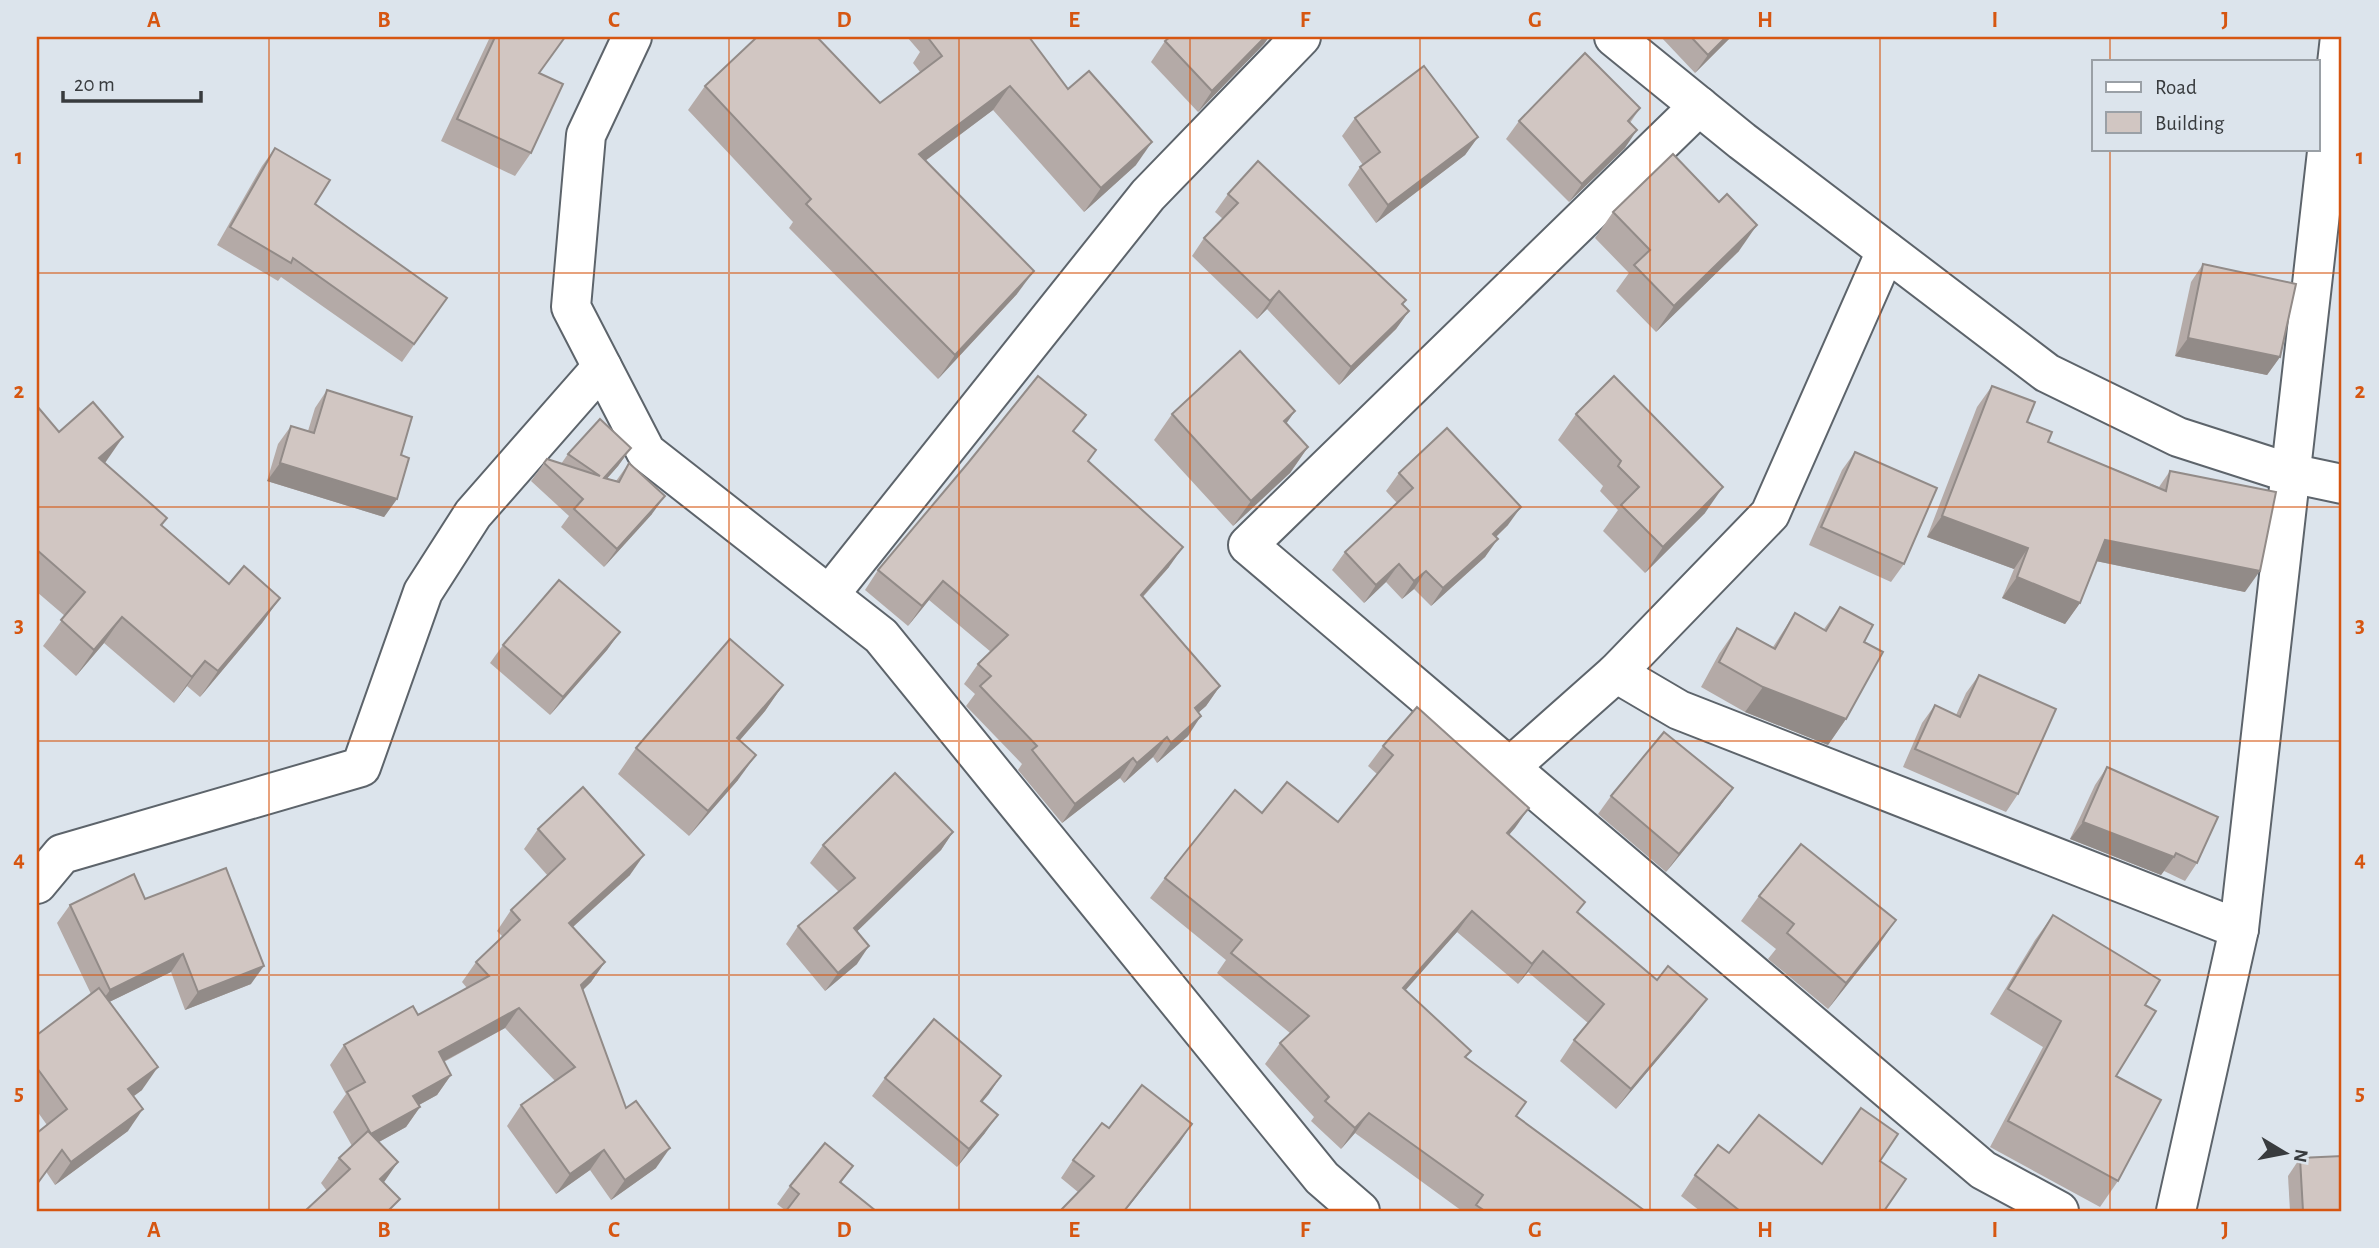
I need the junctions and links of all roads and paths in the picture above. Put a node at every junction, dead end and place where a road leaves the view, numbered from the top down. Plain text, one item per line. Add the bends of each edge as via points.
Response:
1 (632, 37) edge
2 (1301, 37) edge
3 (1614, 37) edge
4 (2340, 37) edge
5 (1699, 106) junction
6 (1886, 251) junction
7 (603, 368) junction
8 (2290, 473) junction
9 (2342, 484) edge
10 (829, 595) junction
11 (1616, 673) junction
12 (1510, 767) junction
13 (37, 884) edge
14 (2239, 929) junction
15 (1360, 1211) edge
16 (2059, 1211) edge
17 (2176, 1211) edge

1 - 7 street via 586,135 571,307
2 - 10 street via 1148,195
3 - 5 street
4 - 8 street
5 - 6 street
5 - 12 street via 1248,545
6 - 8 street via 2047,373 2178,437
6 - 11 street via 1770,514
7 - 10 street via 646,452
7 - 13 street via 473,514 423,592 362,767 62,854
8 - 9 street
8 - 14 street
10 - 15 street via 881,636 1322,1178
11 - 12 street
11 - 14 street via 1679,710
12 - 16 street via 1983,1170
14 - 17 street

